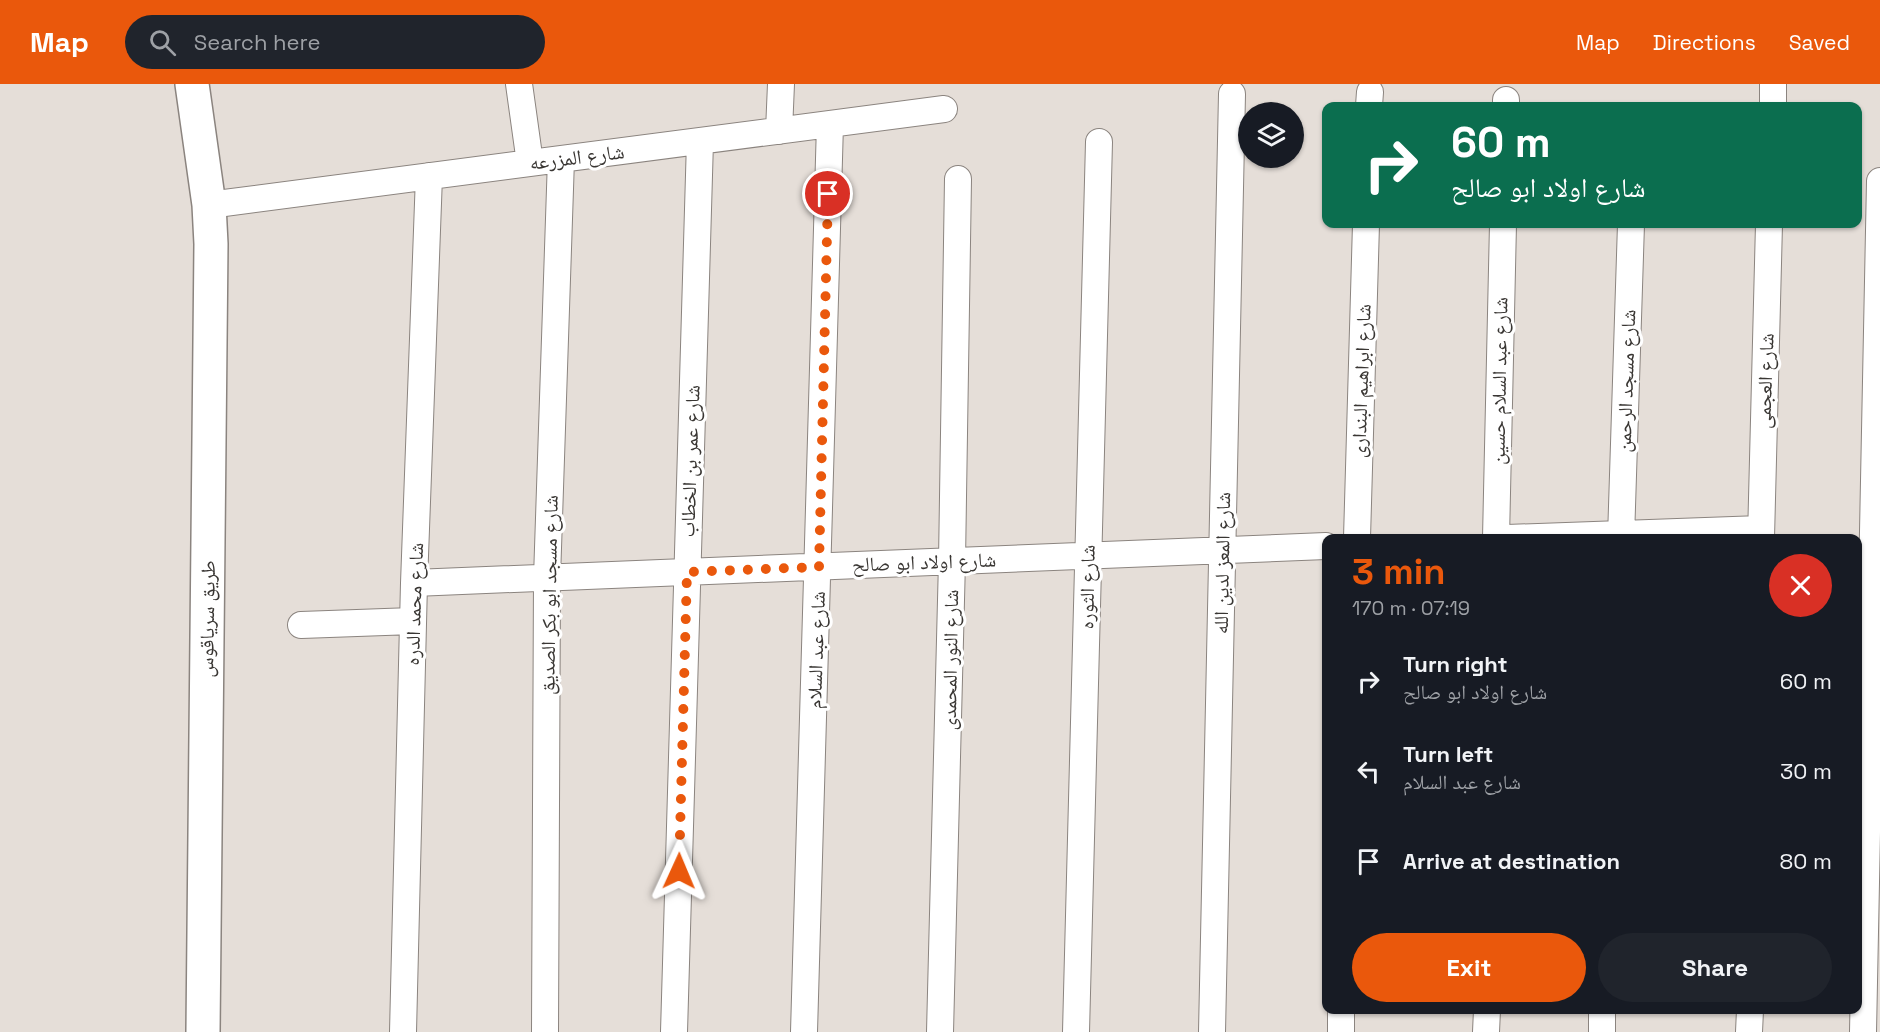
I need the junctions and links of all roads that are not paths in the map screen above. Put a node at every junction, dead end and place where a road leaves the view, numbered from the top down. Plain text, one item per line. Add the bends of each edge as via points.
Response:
1 (192, 84) edge
2 (519, 84) edge
3 (781, 84) edge
4 (1773, 84) edge
5 (1232, 94) dead end
6 (1773, 102) edge
7 (944, 109) dead end
8 (830, 124) junction
9 (780, 130) junction
10 (700, 141) junction
11 (1099, 142) dead end
12 (561, 159) junction
13 (530, 163) junction
14 (429, 176) junction
15 (958, 179) dead end
16 (1880, 181) edge
17 (209, 205) junction
18 (1366, 228) edge
19 (1503, 228) edge
20 (1631, 228) edge
21 (1769, 228) edge
22 (1357, 534) edge
23 (1496, 534) edge
24 (1621, 534) edge
25 (1761, 534) edge
26 (1322, 546) edge
27 (1222, 550) junction
28 (1087, 556) junction
29 (952, 561) junction
30 (819, 567) junction
31 (687, 572) junction
32 (547, 578) junction
33 (414, 583) junction
34 (413, 621) junction
35 (301, 625) dead end
36 (1341, 1014) edge
37 (1487, 1014) edge
38 (1602, 1014) edge
39 (1750, 1014) edge
40 (203, 1032) edge
41 (403, 1032) edge
42 (545, 1032) edge
43 (674, 1032) edge
44 (804, 1032) edge
45 (940, 1032) edge
46 (1076, 1032) edge
47 (1212, 1032) edge
48 (1341, 1032) edge
49 (1486, 1032) edge
50 (1602, 1032) edge
51 (1749, 1032) edge
52 (1863, 1032) edge

1 - 17 street, طريق سرياقوس
2 - 13 street
3 - 9 street
4 - 6 street
5 - 27 street, شارع المعز لدين الله
7 - 8 street, شارع المزرعه
8 - 9 street, شارع المزرعه
8 - 30 street, شارع عبد السلام
9 - 10 street, شارع المزرعه
10 - 12 street, شارع المزرعه
10 - 31 street, شارع عمر بن الخطاب
11 - 28 street, شارع الثوره
12 - 13 street, شارع المزرعه
12 - 32 street, شارع مسجد ابو بكر الصديق
13 - 14 street, شارع المزرعه
14 - 17 street, شارع المزرعه
14 - 33 street, شارع محمد الدره
15 - 29 street, شارع النور المحمدى
16 - 52 street
17 - 40 street, طريق سرياقوس
18 - 22 street, شارع ابراهيم البندارى
19 - 23 street, شارع عبد السلام حسين
20 - 24 street, شارع مسجد الرحمن
21 - 25 street, شارع العجمى
26 - 27 street, شارع اولاد ابو صالح
27 - 28 street, شارع اولاد ابو صالح
27 - 47 street, شارع المعز لدين الله
28 - 29 street, شارع اولاد ابو صالح
28 - 46 street, شارع الثوره
29 - 30 street, شارع اولاد ابو صالح
29 - 45 street, شارع النور المحمدى
30 - 31 street, شارع اولاد ابو صالح
30 - 44 street, شارع عبد السلام
31 - 32 street, شارع اولاد ابو صالح
31 - 43 street, شارع عمر بن الخطاب
32 - 33 street, شارع اولاد ابو صالح
32 - 42 street, شارع مسجد ابو بكر الصديق
33 - 34 street, شارع محمد الدره
34 - 35 street
34 - 41 street, شارع محمد الدره
36 - 48 street
37 - 49 street
38 - 50 street
39 - 51 street

